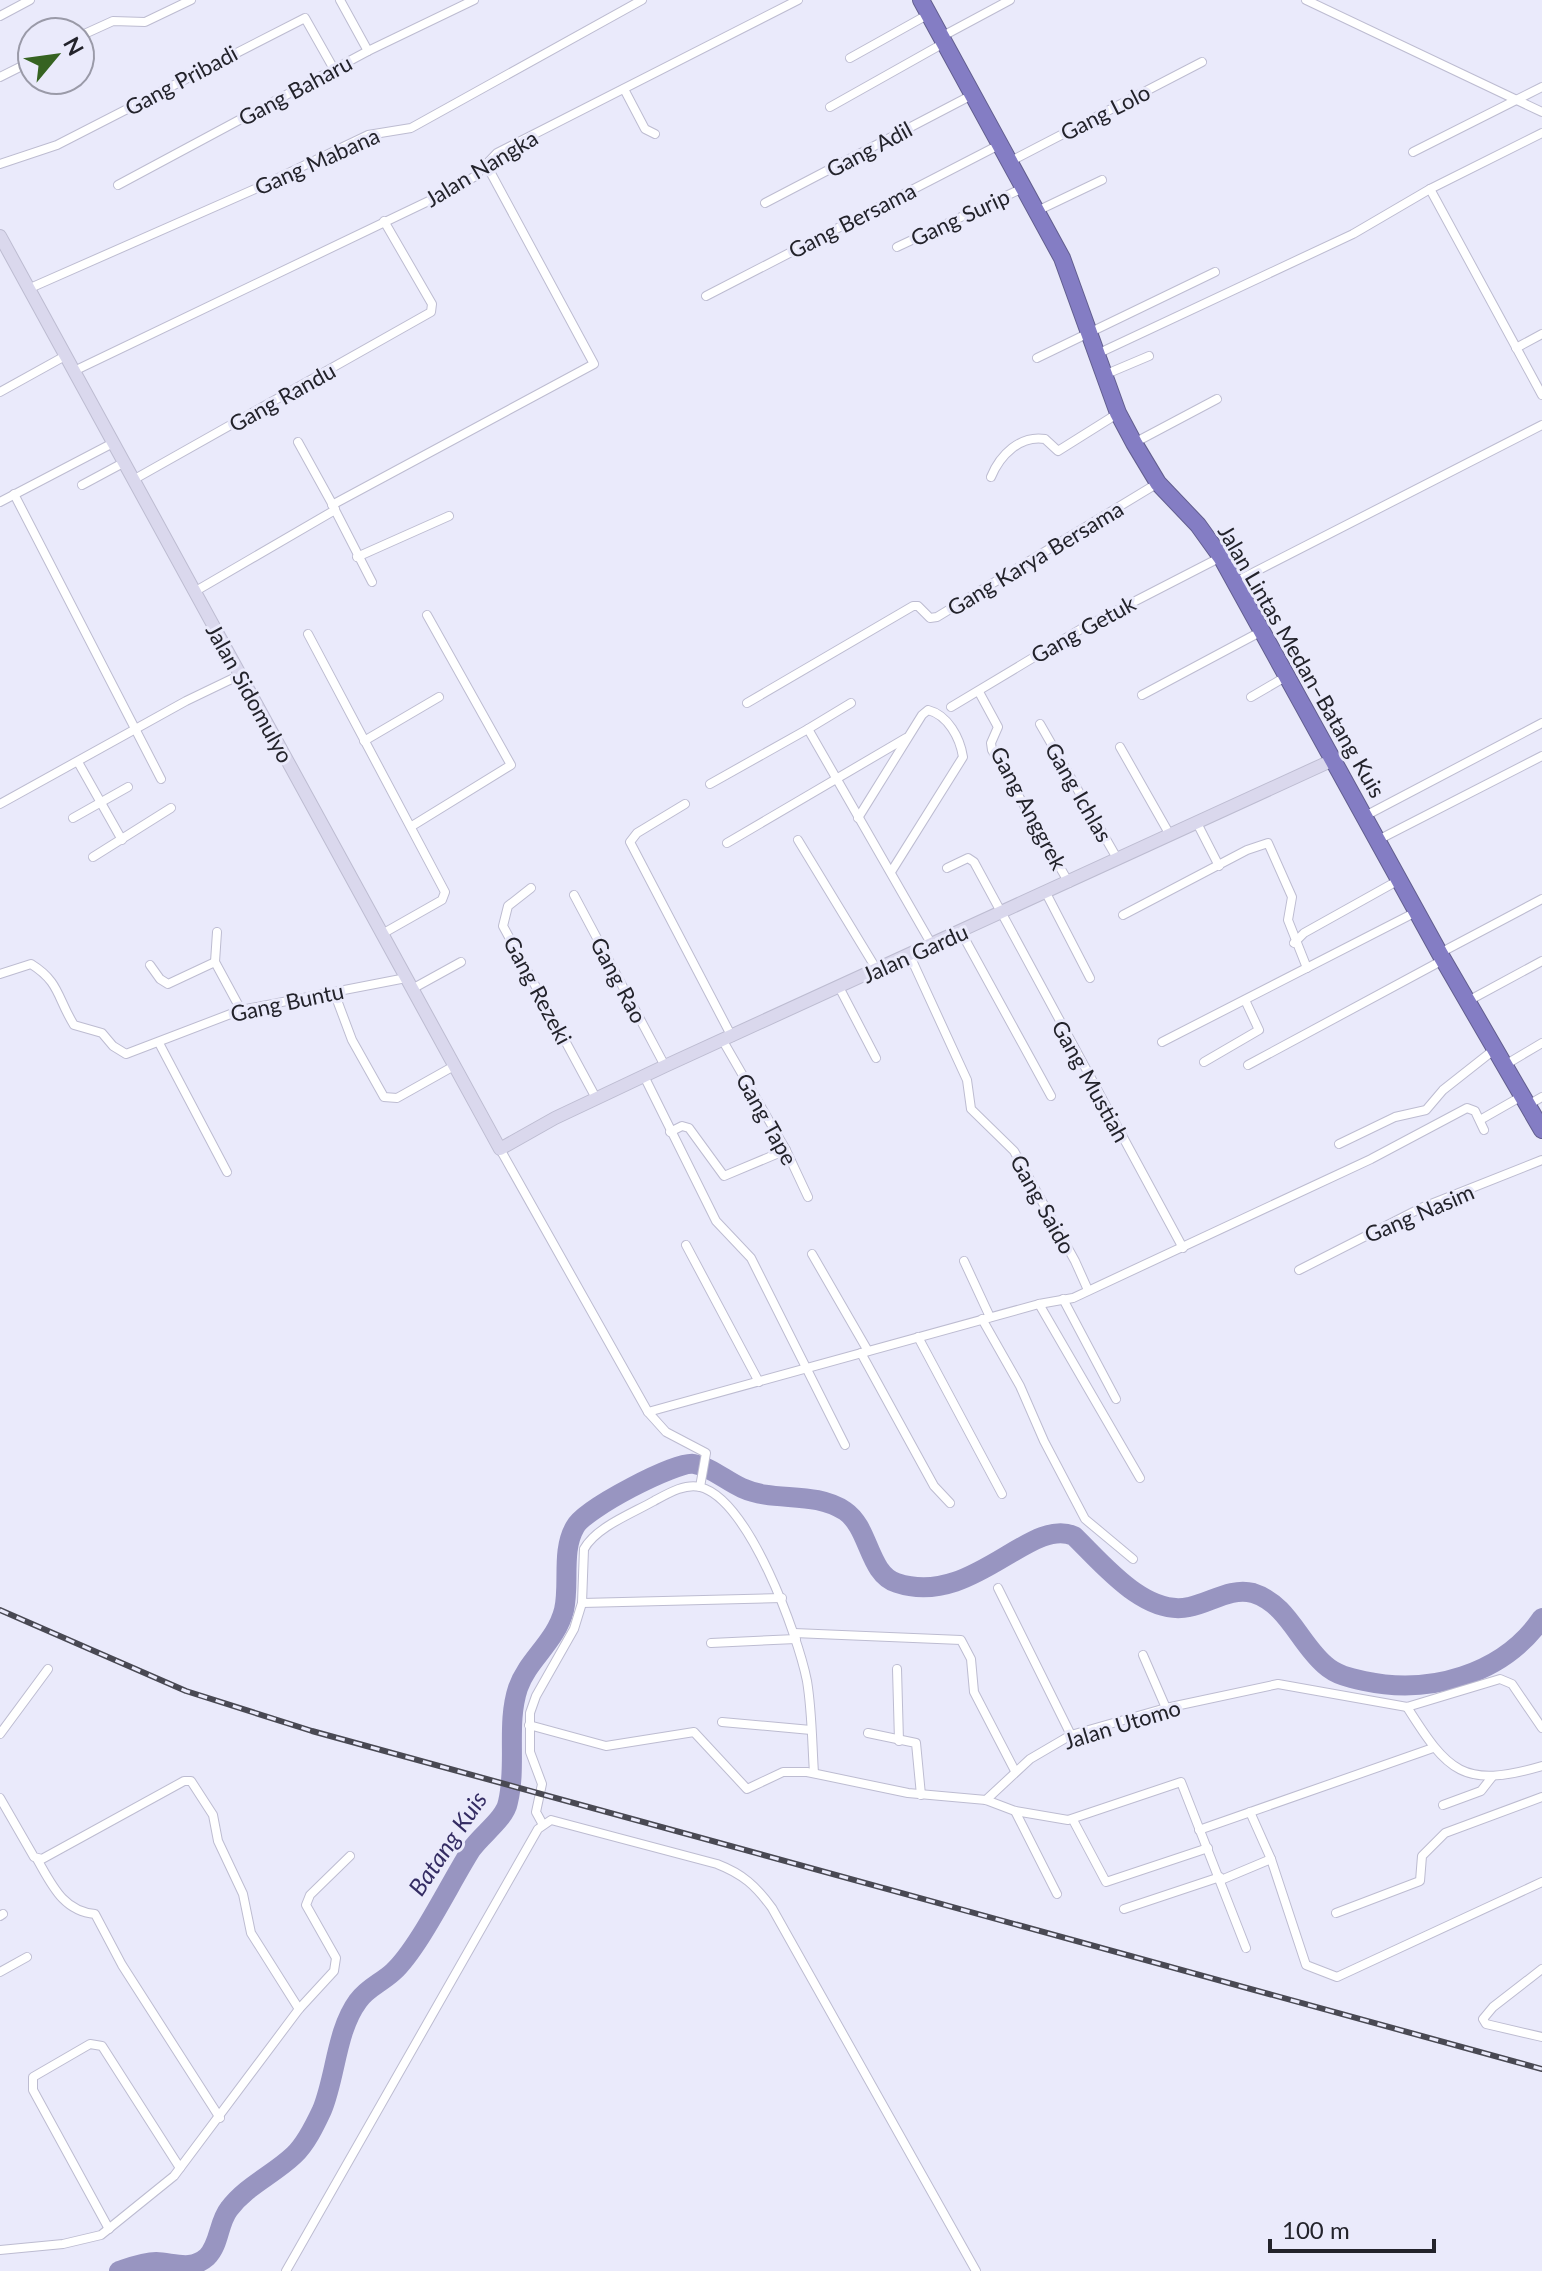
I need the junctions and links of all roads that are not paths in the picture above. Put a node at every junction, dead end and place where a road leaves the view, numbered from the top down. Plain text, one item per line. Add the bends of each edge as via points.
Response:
1 (30, 0) edge
2 (191, 0) edge
3 (340, 0) edge
4 (474, 0) edge
5 (642, 0) edge
6 (798, 0) edge
7 (1010, 0) edge
8 (1306, 0) edge
9 (924, 4) edge
10 (0, 16) edge
11 (96, 29) edge
12 (943, 40) junction
13 (368, 51) junction
14 (850, 58) dead end
15 (1202, 62) dead end
16 (335, 71) junction
17 (1542, 87) edge
18 (624, 89) junction
19 (973, 94) junction
20 (1516, 101) junction
21 (830, 107) dead end
22 (1542, 112) edge
23 (1542, 133) edge
24 (655, 134) dead end
25 (999, 145) junction
26 (1413, 152) dead end
27 (1009, 162) junction
28 (0, 164) edge
29 (486, 164) junction
30 (1102, 180) dead end
31 (118, 185) dead end
32 (1024, 188) junction
33 (1430, 189) junction
34 (765, 203) dead end
35 (1037, 211) junction
36 (384, 221) junction
37 (0, 236) edge
38 (897, 247) dead end
39 (1215, 272) dead end
40 (28, 289) junction
41 (706, 296) dead end
42 (1089, 331) junction
43 (1542, 334) edge
44 (1516, 348) junction
45 (1097, 354) junction
46 (65, 356) junction
47 (1149, 356) dead end
48 (1037, 358) dead end
49 (74, 371) junction
50 (1104, 375) junction
51 (0, 392) edge
52 (1542, 395) edge
53 (1217, 399) dead end
54 (1118, 413) junction
55 (1542, 425) edge
56 (298, 442) dead end
57 (113, 443) junction
58 (1134, 443) junction
59 (123, 463) junction
60 (991, 477) dead end
61 (133, 480) junction
62 (1158, 483) junction
63 (82, 485) dead end
64 (14, 494) junction
65 (0, 502) edge
66 (334, 508) junction
67 (449, 516) dead end
68 (357, 557) junction
69 (1221, 557) junction
70 (372, 582) dead end
71 (1235, 582) junction
72 (194, 592) junction
73 (427, 615) dead end
74 (1262, 631) junction
75 (308, 634) dead end
76 (240, 675) junction
77 (1287, 676) junction
78 (979, 692) junction
79 (1142, 695) dead end
80 (439, 697) dead end
81 (1251, 697) dead end
82 (747, 703) dead end
83 (851, 703) dead end
84 (951, 707) dead end
85 (1542, 723) edge
86 (1040, 724) dead end
87 (135, 729) junction
88 (808, 729) junction
89 (906, 737) junction
90 (364, 741) junction
91 (1120, 747) dead end
92 (1542, 756) edge
93 (1333, 760) junction
94 (78, 762) junction
95 (834, 777) junction
96 (161, 779) dead end
97 (710, 784) dead end
98 (128, 787) dead end
99 (101, 802) junction
100 (0, 804) edge
101 (685, 804) dead end
102 (171, 808) dead end
103 (1365, 816) junction
104 (73, 818) dead end
105 (858, 818) junction
106 (1197, 823) junction
107 (412, 826) junction
108 (1170, 835) junction
109 (122, 840) junction
110 (798, 840) dead end
111 (1378, 840) junction
112 (727, 843) dead end
113 (93, 857) dead end
114 (1118, 860) junction
115 (1219, 866) junction
116 (947, 868) dead end
117 (891, 872) junction
118 (1399, 880) junction
119 (1069, 883) junction
120 (531, 888) dead end
121 (1046, 893) junction
122 (574, 895) dead end
123 (1542, 899) edge
124 (1416, 912) junction
125 (1002, 913) junction
126 (1123, 915) dead end
127 (217, 932) dead end
128 (961, 932) junction
129 (382, 934) junction
130 (1294, 943) junction
131 (932, 945) junction
132 (910, 956) junction
133 (1442, 957) junction
134 (1542, 961) edge
135 (215, 962) junction
136 (461, 962) dead end
137 (150, 965) dead end
138 (1307, 968) junction
139 (877, 970) junction
140 (0, 974) edge
141 (1090, 978) dead end
142 (409, 984) junction
143 (839, 987) junction
144 (334, 992) junction
145 (1245, 1000) junction
146 (1467, 1002) junction
147 (241, 1010) junction
148 (728, 1039) junction
149 (1162, 1042) dead end
150 (159, 1043) junction
151 (1542, 1043) edge
152 (1495, 1049) junction
153 (876, 1058) dead end
154 (1204, 1062) dead end
155 (1248, 1065) dead end
156 (1505, 1065) junction
157 (454, 1066) junction
158 (665, 1066) junction
159 (644, 1076) junction
160 (1051, 1096) dead end
161 (596, 1098) junction
162 (1531, 1099) edge
163 (1480, 1120) junction
164 (1484, 1130) dead end
165 (1542, 1130) edge
166 (670, 1132) junction
167 (1339, 1144) dead end
168 (500, 1149) junction
169 (786, 1150) junction
170 (1542, 1160) edge
171 (227, 1172) dead end
172 (808, 1197) dead end
173 (686, 1245) dead end
174 (1183, 1248) junction
175 (812, 1254) dead end
176 (964, 1261) dead end
177 (1299, 1270) dead end
178 (1088, 1290) junction
179 (1063, 1299) junction
180 (1039, 1304) junction
181 (986, 1318) junction
182 (918, 1337) junction
183 (864, 1352) junction
184 (810, 1369) junction
185 (759, 1382) junction
186 (1116, 1399) dead end
187 (648, 1412) junction
188 (845, 1445) dead end
189 (1140, 1478) dead end
190 (700, 1487) junction
191 (1002, 1494) dead end
192 (950, 1503) dead end
193 (1133, 1559) dead end
194 (998, 1588) dead end
195 (782, 1598) junction
196 (582, 1603) junction
197 (795, 1636) junction
198 (711, 1643) dead end
199 (1143, 1655) dead end
200 (48, 1669) dead end
201 (897, 1669) dead end
202 (1407, 1707) junction
203 (1166, 1708) junction
204 (722, 1722) dead end
205 (529, 1725) junction
206 (1542, 1728) edge
207 (811, 1730) junction
208 (868, 1733) dead end
209 (0, 1734) edge
210 (1071, 1735) junction
211 (899, 1741) junction
212 (1433, 1748) junction
213 (1542, 1766) edge
214 (1015, 1771) junction
215 (814, 1773) junction
216 (1492, 1777) junction
217 (921, 1795) junction
218 (0, 1798) edge
219 (986, 1800) junction
220 (1541, 1801) edge
221 (1443, 1805) dead end
222 (1015, 1811) junction
223 (1250, 1812) junction
224 (1073, 1820) junction
225 (542, 1823) junction
226 (1199, 1830) junction
227 (1208, 1848) junction
228 (350, 1856) dead end
229 (37, 1859) junction
230 (1271, 1859) junction
231 (1221, 1878) junction
232 (1542, 1882) edge
233 (1057, 1894) dead end
234 (1124, 1909) dead end
235 (1336, 1913) dead end
236 (1246, 1948) dead end
237 (27, 1957) dead end
238 (1542, 1969) edge
239 (0, 1972) edge
240 (299, 2009) junction
241 (1542, 2037) edge
242 (220, 2118) junction
243 (180, 2168) junction
244 (109, 2229) junction
245 (0, 2250) edge
246 (286, 2271) edge
247 (976, 2271) edge

1 - 10 street
2 - 11 street via 145,22 113,21
3 - 13 street
4 - 13 street, Gang Baharu
5 - 40 street, Gang Mabana via 411,128 368,135
6 - 18 street, Jalan Nangka
7 - 12 street
8 - 20 street
9 - 12 highway, Jalan Lintas Medan–Batang Kuis
9 - 14 street
12 - 19 highway, Jalan Lintas Medan–Batang Kuis
12 - 21 street
13 - 16 street, Gang Baharu
15 - 27 street, Gang Lolo
16 - 28 street, Gang Pribadi via 308,19 302,19 57,145
16 - 31 street, Gang Baharu
17 - 20 street
18 - 24 street via 645,129
18 - 29 street, Jalan Nangka via 497,153
19 - 25 highway, Jalan Lintas Medan–Batang Kuis
19 - 34 street, Gang Adil
20 - 22 street
20 - 26 street
23 - 33 street
25 - 27 highway, Jalan Lintas Medan–Batang Kuis
25 - 41 street, Gang Bersama
27 - 32 highway, Jalan Lintas Medan–Batang Kuis
29 - 36 street, Jalan Nangka via 466,182
29 - 66 street via 594,364
30 - 35 street
32 - 35 highway, Jalan Lintas Medan–Batang Kuis
32 - 38 street, Gang Surip
33 - 44 street
33 - 45 street via 1353,234
35 - 42 highway, Jalan Lintas Medan–Batang Kuis via 1062,258
36 - 49 street, Jalan Nangka
36 - 61 street, Gang Randu via 432,304 431,312
37 - 40 street, Jalan Sidomulyo
39 - 42 street
40 - 46 street, Jalan Sidomulyo
42 - 45 highway, Jalan Lintas Medan–Batang Kuis
42 - 48 street
43 - 44 street
44 - 52 street
45 - 50 highway, Jalan Lintas Medan–Batang Kuis
46 - 49 street, Jalan Sidomulyo
46 - 51 street
47 - 50 street
49 - 57 street, Jalan Sidomulyo
50 - 54 highway, Jalan Lintas Medan–Batang Kuis
53 - 58 street
54 - 58 highway, Jalan Lintas Medan–Batang Kuis
54 - 60 street via 1059,451 1045,439 1029,439 1000,457
55 - 71 street
56 - 66 street
57 - 59 street, Jalan Sidomulyo
57 - 64 street
58 - 62 highway, Jalan Lintas Medan–Batang Kuis
59 - 61 street, Jalan Sidomulyo
59 - 63 street
61 - 72 street, Jalan Sidomulyo
62 - 69 highway, Jalan Lintas Medan–Batang Kuis
62 - 82 street, Gang Karya Bersama via 937,617 913,606
64 - 65 street
64 - 87 street
66 - 68 street
66 - 72 street
67 - 68 street
68 - 70 street
69 - 71 highway, Jalan Lintas Medan–Batang Kuis
69 - 78 street, Gang Getuk via 1104,616 985,683
71 - 74 highway, Jalan Lintas Medan–Batang Kuis
72 - 76 street, Jalan Sidomulyo
73 - 107 street via 511,765
74 - 77 highway, Jalan Lintas Medan–Batang Kuis
74 - 79 street
75 - 90 street
76 - 87 street
76 - 129 street, Jalan Sidomulyo
77 - 81 street
77 - 93 highway, Jalan Lintas Medan–Batang Kuis
78 - 84 street, Gang Getuk
78 - 119 street, Gang Anggrek via 998,727 992,750
80 - 90 street
83 - 88 street
85 - 103 street
86 - 114 street, Gang Ichlas
87 - 94 street
87 - 96 street
88 - 95 street
88 - 97 street
89 - 95 street
89 - 105 street
89 - 117 street via 924,713 933,711 949,724 963,757
90 - 107 street
91 - 108 street
92 - 111 street
93 - 103 highway, Jalan Lintas Medan–Batang Kuis
93 - 106 street, Jalan Gardu
94 - 99 street
94 - 100 street
95 - 105 street
95 - 112 street
98 - 99 street
99 - 104 street
99 - 109 street
101 - 148 street, Gang Tape via 630,842
102 - 109 street
103 - 111 highway, Jalan Lintas Medan–Batang Kuis
105 - 117 street
106 - 108 street, Jalan Gardu
106 - 115 street
107 - 129 street via 445,896
108 - 114 street, Jalan Gardu
109 - 113 street
110 - 139 street
111 - 118 highway, Jalan Lintas Medan–Batang Kuis
114 - 119 street, Jalan Gardu
115 - 126 street
115 - 130 street via 1269,844 1292,897 1287,914
116 - 125 street, Gang Mustiah via 971,858
117 - 131 street
118 - 124 highway, Jalan Lintas Medan–Batang Kuis
118 - 130 street
119 - 121 street, Jalan Gardu
120 - 161 street, Gang Rezeki via 508,906 503,926
121 - 125 street, Jalan Gardu
121 - 141 street
122 - 158 street, Gang Rao
123 - 133 street
124 - 133 highway, Jalan Lintas Medan–Batang Kuis
124 - 138 street
125 - 128 street, Jalan Gardu
125 - 174 street, Gang Mustiah
127 - 135 street
128 - 131 street, Jalan Gardu
128 - 160 street
129 - 142 street, Jalan Sidomulyo
130 - 138 street
131 - 132 street, Jalan Gardu
132 - 139 street, Jalan Gardu
132 - 178 street, Gang Saido via 967,1080 971,1109 1014,1151
133 - 146 highway, Jalan Lintas Medan–Batang Kuis
133 - 155 street
134 - 146 street
135 - 137 street via 168,984
135 - 147 street
136 - 142 street, Gang Buntu
138 - 145 street
139 - 143 street, Jalan Gardu
140 - 150 street, Gang Buntu via 31,964 48,974 74,1025 102,1033 126,1054
142 - 144 street, Gang Buntu
142 - 157 street, Jalan Sidomulyo
143 - 148 street, Jalan Gardu
143 - 153 street
144 - 147 street, Gang Buntu
144 - 157 street via 366,1069 389,1099
145 - 149 street
145 - 154 street via 1259,1030
146 - 152 highway, Jalan Lintas Medan–Batang Kuis
147 - 150 street, Gang Buntu
148 - 158 street, Jalan Gardu
148 - 169 street, Gang Tape
150 - 171 street
151 - 156 street
152 - 156 highway, Jalan Lintas Medan–Batang Kuis
152 - 167 street via 1447,1086 1426,1110 1395,1117
156 - 162 highway, Jalan Lintas Medan–Batang Kuis
157 - 168 street, Jalan Sidomulyo
158 - 159 street, Jalan Gardu
159 - 161 street, Jalan Gardu
159 - 166 street
161 - 168 street, Jalan Gardu
162 - 163 street
162 - 165 highway, Jalan Lintas Medan–Batang Kuis
163 - 164 street
163 - 174 street via 1475,1111 1465,1109
166 - 169 street via 689,1128 724,1176
166 - 184 street via 716,1221 751,1258
168 - 187 street
169 - 172 street, Gang Tape
170 - 177 street, Gang Nasim via 1421,1208
173 - 185 street
174 - 178 street
175 - 183 street
176 - 181 street
178 - 179 street
179 - 180 street
179 - 186 street
180 - 181 street
180 - 189 street
181 - 182 street
181 - 193 street via 1085,1519
182 - 183 street
182 - 191 street
183 - 184 street
183 - 192 street via 934,1486
184 - 185 street
184 - 188 street
185 - 187 street
187 - 190 street via 666,1432 708,1457
190 - 195 street via 731,1510
190 - 196 street via 667,1494 590,1539 583,1559
194 - 210 street
195 - 196 street
195 - 197 street
196 - 205 street via 565,1648 536,1696
197 - 198 street
197 - 207 street
197 - 214 street via 961,1640 971,1659 974,1692
199 - 203 street
200 - 209 street
201 - 211 street
202 - 203 street, Jalan Utomo via 1278,1684
202 - 206 street via 1500,1679 1512,1684
202 - 212 street
203 - 210 street, Jalan Utomo
204 - 207 street
205 - 215 street via 606,1746 694,1732 747,1789 783,1772
205 - 225 street via 533,1766 541,1775 536,1812
207 - 215 street
208 - 211 street
210 - 214 street, Jalan Utomo
211 - 217 street via 917,1745
212 - 216 street via 1463,1770
212 - 223 street
213 - 216 street
214 - 219 street, Jalan Utomo
215 - 217 street
216 - 221 street via 1481,1791
217 - 219 street
218 - 229 street
219 - 222 street
220 - 235 street via 1445,1833 1422,1856 1420,1881
222 - 224 street
222 - 233 street
223 - 226 street
223 - 230 street
224 - 226 street via 1180,1782
224 - 227 street via 1106,1882
225 - 246 street
225 - 247 street via 569,1823 717,1864 755,1886
226 - 227 street
227 - 231 street
228 - 240 street via 306,1900 337,1965
229 - 240 street via 191,1781 213,1815 218,1841 243,1894 251,1933
229 - 242 street via 63,1899 101,1921 122,1965
230 - 231 street
230 - 232 street via 1306,1965 1337,1977
231 - 234 street
231 - 236 street
237 - 239 street
238 - 241 street via 1483,2019
240 - 242 street
242 - 243 street
243 - 244 street
243 - 244 street via 102,2046 90,2044 33,2077 33,2090
244 - 245 street via 76,2242

